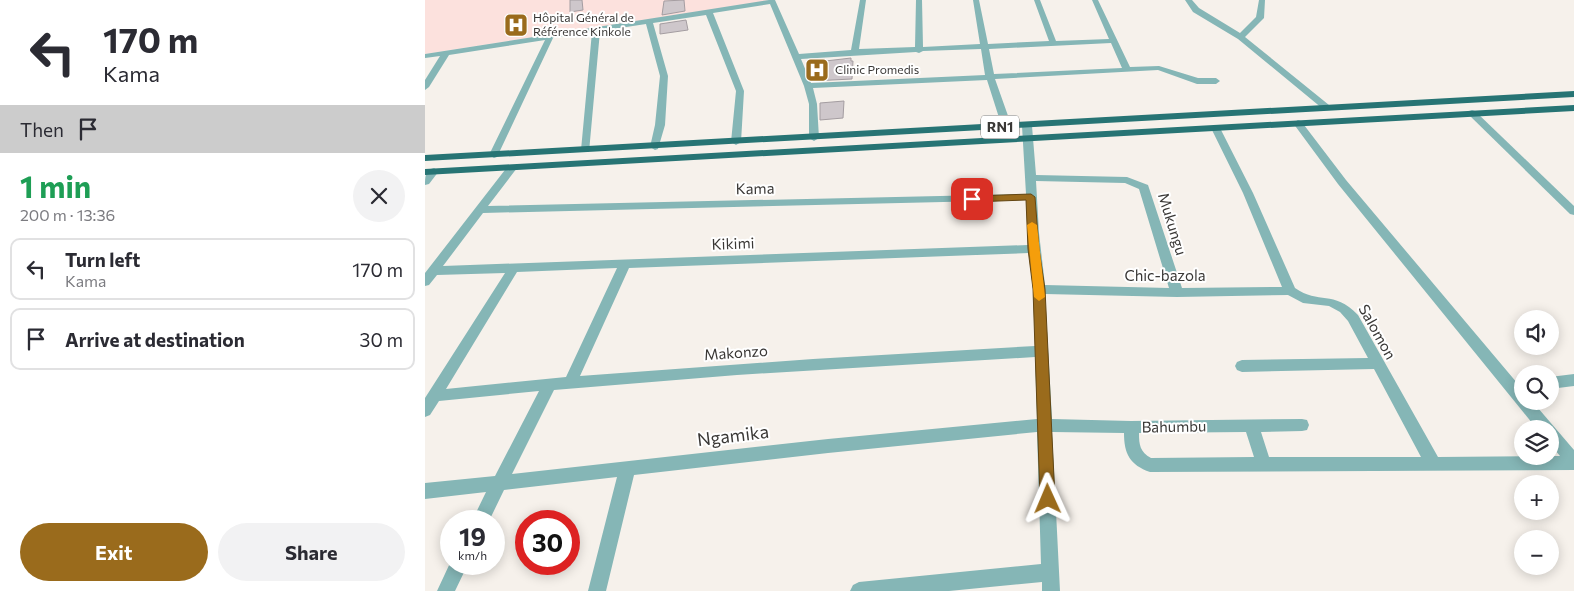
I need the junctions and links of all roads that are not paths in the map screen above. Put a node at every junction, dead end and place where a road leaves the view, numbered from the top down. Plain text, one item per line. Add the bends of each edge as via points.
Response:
1 (863, 0) edge
2 (919, 0) edge
3 (976, 0) edge
4 (1037, 0) edge
5 (1095, 0) edge
6 (1188, 0) edge
7 (1262, 0) edge
8 (773, 1) edge
9 (709, 13) junction
10 (649, 21) junction
11 (595, 30) junction
12 (550, 37) junction
13 (1241, 37) junction
14 (1114, 42) junction
15 (1054, 45) junction
16 (986, 48) junction
17 (919, 51) junction
18 (855, 52) junction
19 (446, 53) junction
20 (425, 56) edge
21 (796, 57) junction
22 (1127, 70) junction
23 (991, 77) junction
24 (427, 79) edge
25 (1216, 81) dead end
26 (808, 86) junction
27 (425, 87) edge
28 (1574, 94) edge
29 (1326, 107) junction
30 (1574, 108) edge
31 (1472, 113) junction
32 (1297, 123) junction
33 (1007, 127) junction
34 (1216, 128) junction
35 (1028, 132) junction
36 (815, 138) junction
37 (736, 142) junction
38 (655, 147) junction
39 (586, 150) junction
40 (494, 154) junction
41 (425, 158) edge
42 (513, 168) junction
43 (430, 172) edge
44 (1032, 178) junction
45 (425, 182) edge
46 (1031, 197) junction
47 (480, 210) junction
48 (1574, 212) edge
49 (1033, 249) junction
50 (625, 264) junction
51 (513, 269) junction
52 (434, 271) junction
53 (425, 282) edge
54 (1039, 289) junction
55 (1291, 291) junction
56 (1177, 293) junction
57 (1041, 351) junction
58 (1376, 363) junction
59 (1242, 366) dead end
60 (1574, 380) edge
61 (571, 381) junction
62 (1559, 382) edge
63 (550, 383) junction
64 (1514, 384) edge
65 (434, 396) junction
66 (1530, 410) edge
67 (425, 411) edge
68 (1539, 420) edge
69 (1046, 425) junction
70 (1301, 425) dead end
71 (1252, 426) junction
72 (1131, 427) junction
73 (1559, 444) edge
74 (1574, 463) edge
75 (1433, 465) junction
76 (1263, 466) junction
77 (627, 469) junction
78 (501, 481) junction
79 (425, 491) edge
80 (486, 510) edge
81 (1050, 572) junction
82 (454, 575) edge
83 (446, 591) edge
84 (597, 591) edge
85 (859, 591) edge
86 (1051, 591) edge

1 - 18 street
2 - 17 street
3 - 16 street
4 - 15 street
5 - 14 street
6 - 13 street via 1196,10
7 - 13 street via 1260,18
8 - 9 street
8 - 21 street
9 - 10 street
9 - 37 street via 740,91
10 - 11 street
10 - 38 street via 663,76 660,125
11 - 12 street
11 - 39 street
12 - 19 street
12 - 40 street
13 - 29 street
14 - 15 street
14 - 22 street
15 - 16 street
16 - 17 street
16 - 23 street
17 - 18 street
18 - 21 street
19 - 20 street
19 - 24 street
21 - 26 street
22 - 23 street
22 - 25 street via 1159,68 1197,81
23 - 26 street
23 - 33 street
24 - 27 street
26 - 36 street via 813,104
28 - 29 highway, RN1
29 - 35 highway, RN1
30 - 31 highway, RN1
31 - 32 highway, RN1
31 - 48 street
32 - 34 highway, RN1
32 - 64 street via 1341,182
33 - 35 highway, RN1
33 - 36 highway, RN1
34 - 35 highway, RN1
34 - 55 street
35 - 42 highway, RN1
35 - 44 street
36 - 37 highway, RN1
37 - 38 highway, RN1
38 - 39 highway, RN1
39 - 40 highway, RN1
40 - 41 highway, RN1
42 - 43 highway, RN1
42 - 47 street
43 - 45 street
44 - 46 street
44 - 56 street, Mukungu via 1127,180 1144,187
46 - 47 street, Kama
46 - 49 street
47 - 52 street
49 - 50 street, Kikimi
49 - 54 street
50 - 51 street, Kikimi
50 - 61 street
51 - 52 street, Kikimi
51 - 65 street
52 - 53 street
54 - 56 street, Chic-bazola
54 - 57 street
55 - 56 street, Chic-bazola
55 - 58 street, Salomon via 1305,300 1334,301 1344,306
57 - 61 street, Makonzo
57 - 69 street
58 - 59 street
58 - 75 street, Salomon
60 - 62 street
61 - 63 street, Makonzo
63 - 65 street, Makonzo
63 - 78 street
65 - 67 street
66 - 68 street
69 - 72 street, Bahumbu
69 - 77 street, Ngamika
69 - 81 street
70 - 71 street, Bahumbu
71 - 72 street, Bahumbu
71 - 76 street
72 - 76 street via 1133,452 1150,465
73 - 74 street
74 - 75 street
75 - 76 street
77 - 78 street, Ngamika
77 - 84 street
78 - 79 street, Ngamika
78 - 80 street
81 - 85 street
81 - 86 street
82 - 83 street

